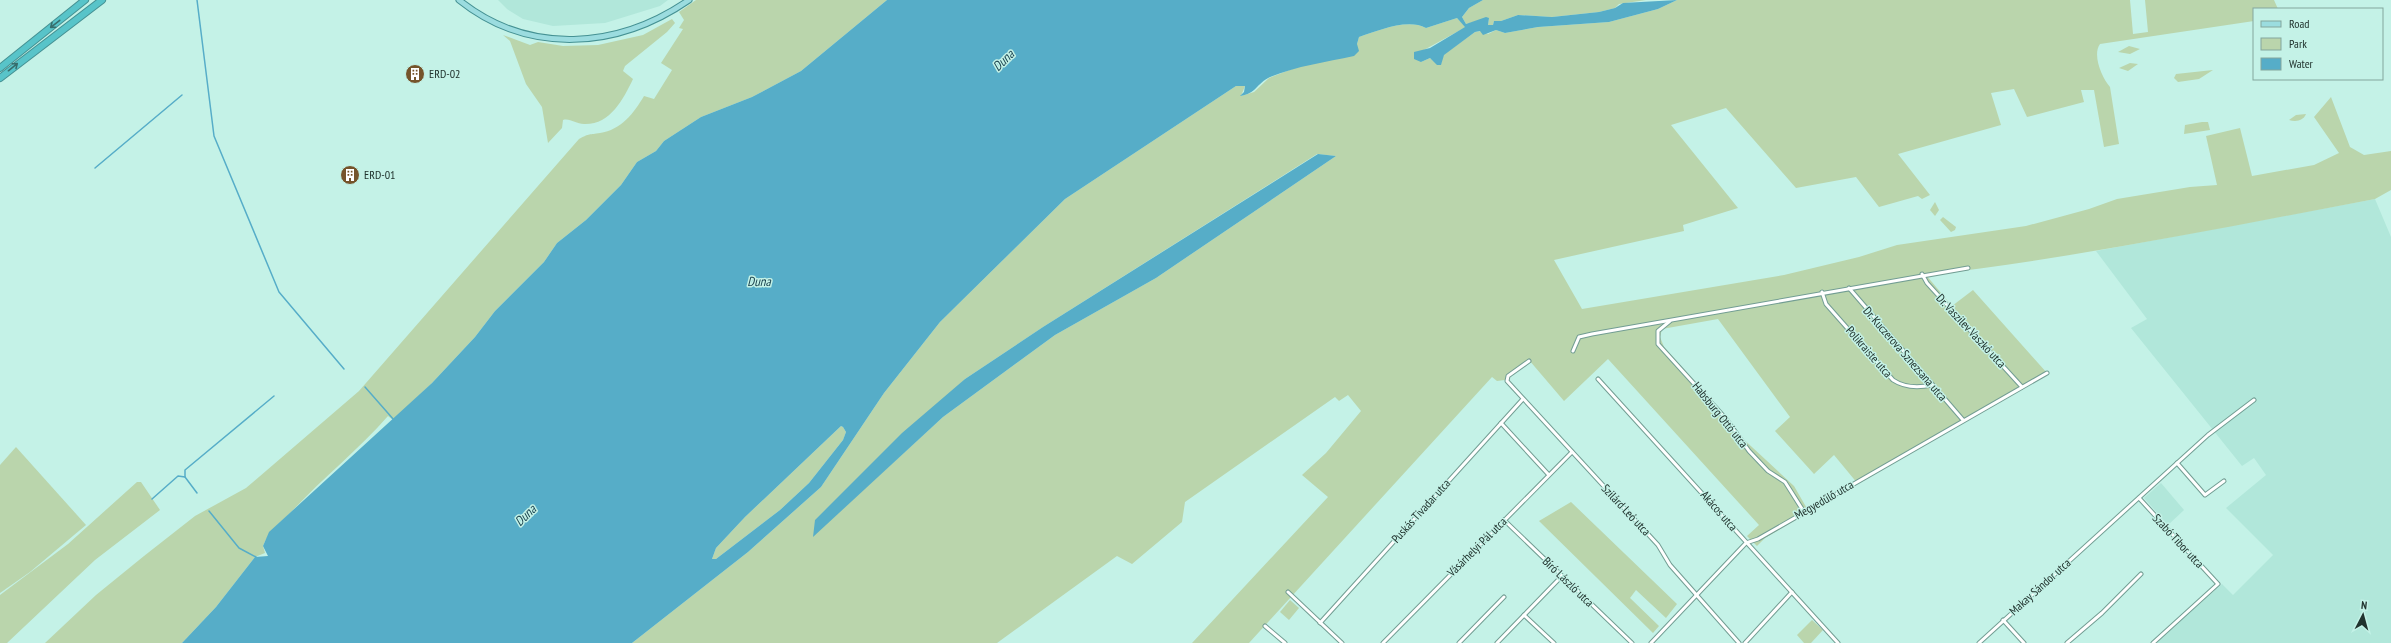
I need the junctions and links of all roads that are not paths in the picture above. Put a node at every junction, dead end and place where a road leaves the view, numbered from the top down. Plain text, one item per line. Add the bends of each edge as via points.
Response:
1 (85, 0) edge
2 (102, 0) edge
3 (459, 0) edge
4 (689, 0) edge
5 (0, 68) edge
6 (0, 78) edge
7 (1968, 268) dead end
8 (1922, 274) junction
9 (1849, 288) junction
10 (1822, 292) junction
11 (1674, 319) junction
12 (1573, 351) dead end
13 (1529, 361) dead end
14 (2048, 373) dead end
15 (1598, 379) dead end
16 (1932, 385) junction
17 (2022, 386) junction
18 (1523, 399) junction
19 (2254, 400) dead end
20 (1962, 420) junction
21 (1501, 423) junction
22 (1572, 452) junction
23 (2177, 464) junction
24 (1548, 474) junction
25 (2224, 481) dead end
26 (2138, 498) junction
27 (1804, 512) junction
28 (1504, 520) junction
29 (1746, 543) junction
30 (2142, 574) dead end
31 (1561, 577) junction
32 (1288, 592) dead end
33 (1792, 592) junction
34 (1696, 595) junction
35 (1504, 596) dead end
36 (1524, 615) junction
37 (2003, 620) junction
38 (1320, 623) junction
39 (1266, 626) dead end
40 (1285, 643) edge
41 (1342, 643) edge
42 (1383, 643) edge
43 (1459, 643) edge
44 (1497, 643) edge
45 (1554, 643) edge
46 (1632, 643) edge
47 (1651, 643) edge
48 (1739, 643) edge
49 (1745, 643) edge
50 (1838, 643) edge
51 (1979, 643) edge
52 (2024, 643) edge
53 (2067, 643) edge
54 (2153, 643) edge

1 -> 5 highway
6 -> 2 highway
3 - 4 main road via 490,20 512,29 564,40 623,34 652,23
7 - 8 street
8 - 9 street
8 - 17 street, Dr. Vaszilev Vaszkó utca
9 - 10 street
9 - 16 street, Dr. Kuczerova Sznezsana utca
10 - 11 street
10 - 16 street, Polikraiste utca via 1824,303 1893,380 1901,385 1913,387
11 - 12 street via 1579,337
11 - 27 street, Habsburg Ottó utca via 1660,327 1656,335 1658,344 1727,420 1749,451 1768,471 1785,482
13 - 18 street, Szilárd Leó utca via 1508,376 1507,382
14 - 17 street, Megyedűlő utca
15 - 29 street, Akácos utca via 1725,516
16 - 20 street, Dr. Kuczerova Sznezsana utca
17 - 20 street, Megyedűlő utca
18 - 21 street, Puskás Tivadar utca
18 - 22 street, Szilárd Leó utca
19 - 23 street, Makay Sándor utca via 2208,435
20 - 27 street, Megyedűlő utca
21 - 24 street
21 - 38 street, Puskás Tivadar utca
22 - 24 street, Vásárhelyi Pál utca
22 - 34 street, Szilárd Leó utca via 1658,545
23 - 25 street via 2205,495
23 - 26 street, Makay Sándor utca
24 - 28 street, Vásárhelyi Pál utca
26 - 37 street, Makay Sándor utca
26 - 54 street, Szabó Tibor utca via 2218,584
27 - 29 street, Megyedűlő utca via 1758,539
28 - 31 street, Bíró László utca
28 - 42 street, Vásárhelyi Pál utca
29 - 33 street, Akácos utca
29 - 34 street, Megyedűlő utca
30 - 53 street
31 - 36 street
31 - 46 street, Bíró László utca
32 - 38 street
33 - 49 street
33 - 50 street, Akácos utca
34 - 47 street, Megyedűlő utca
34 - 48 street, Szilárd Leó utca
35 - 43 street
36 - 44 street
36 - 45 street
37 - 51 street, Makay Sándor utca
37 - 52 street
38 - 41 street
39 - 40 street

